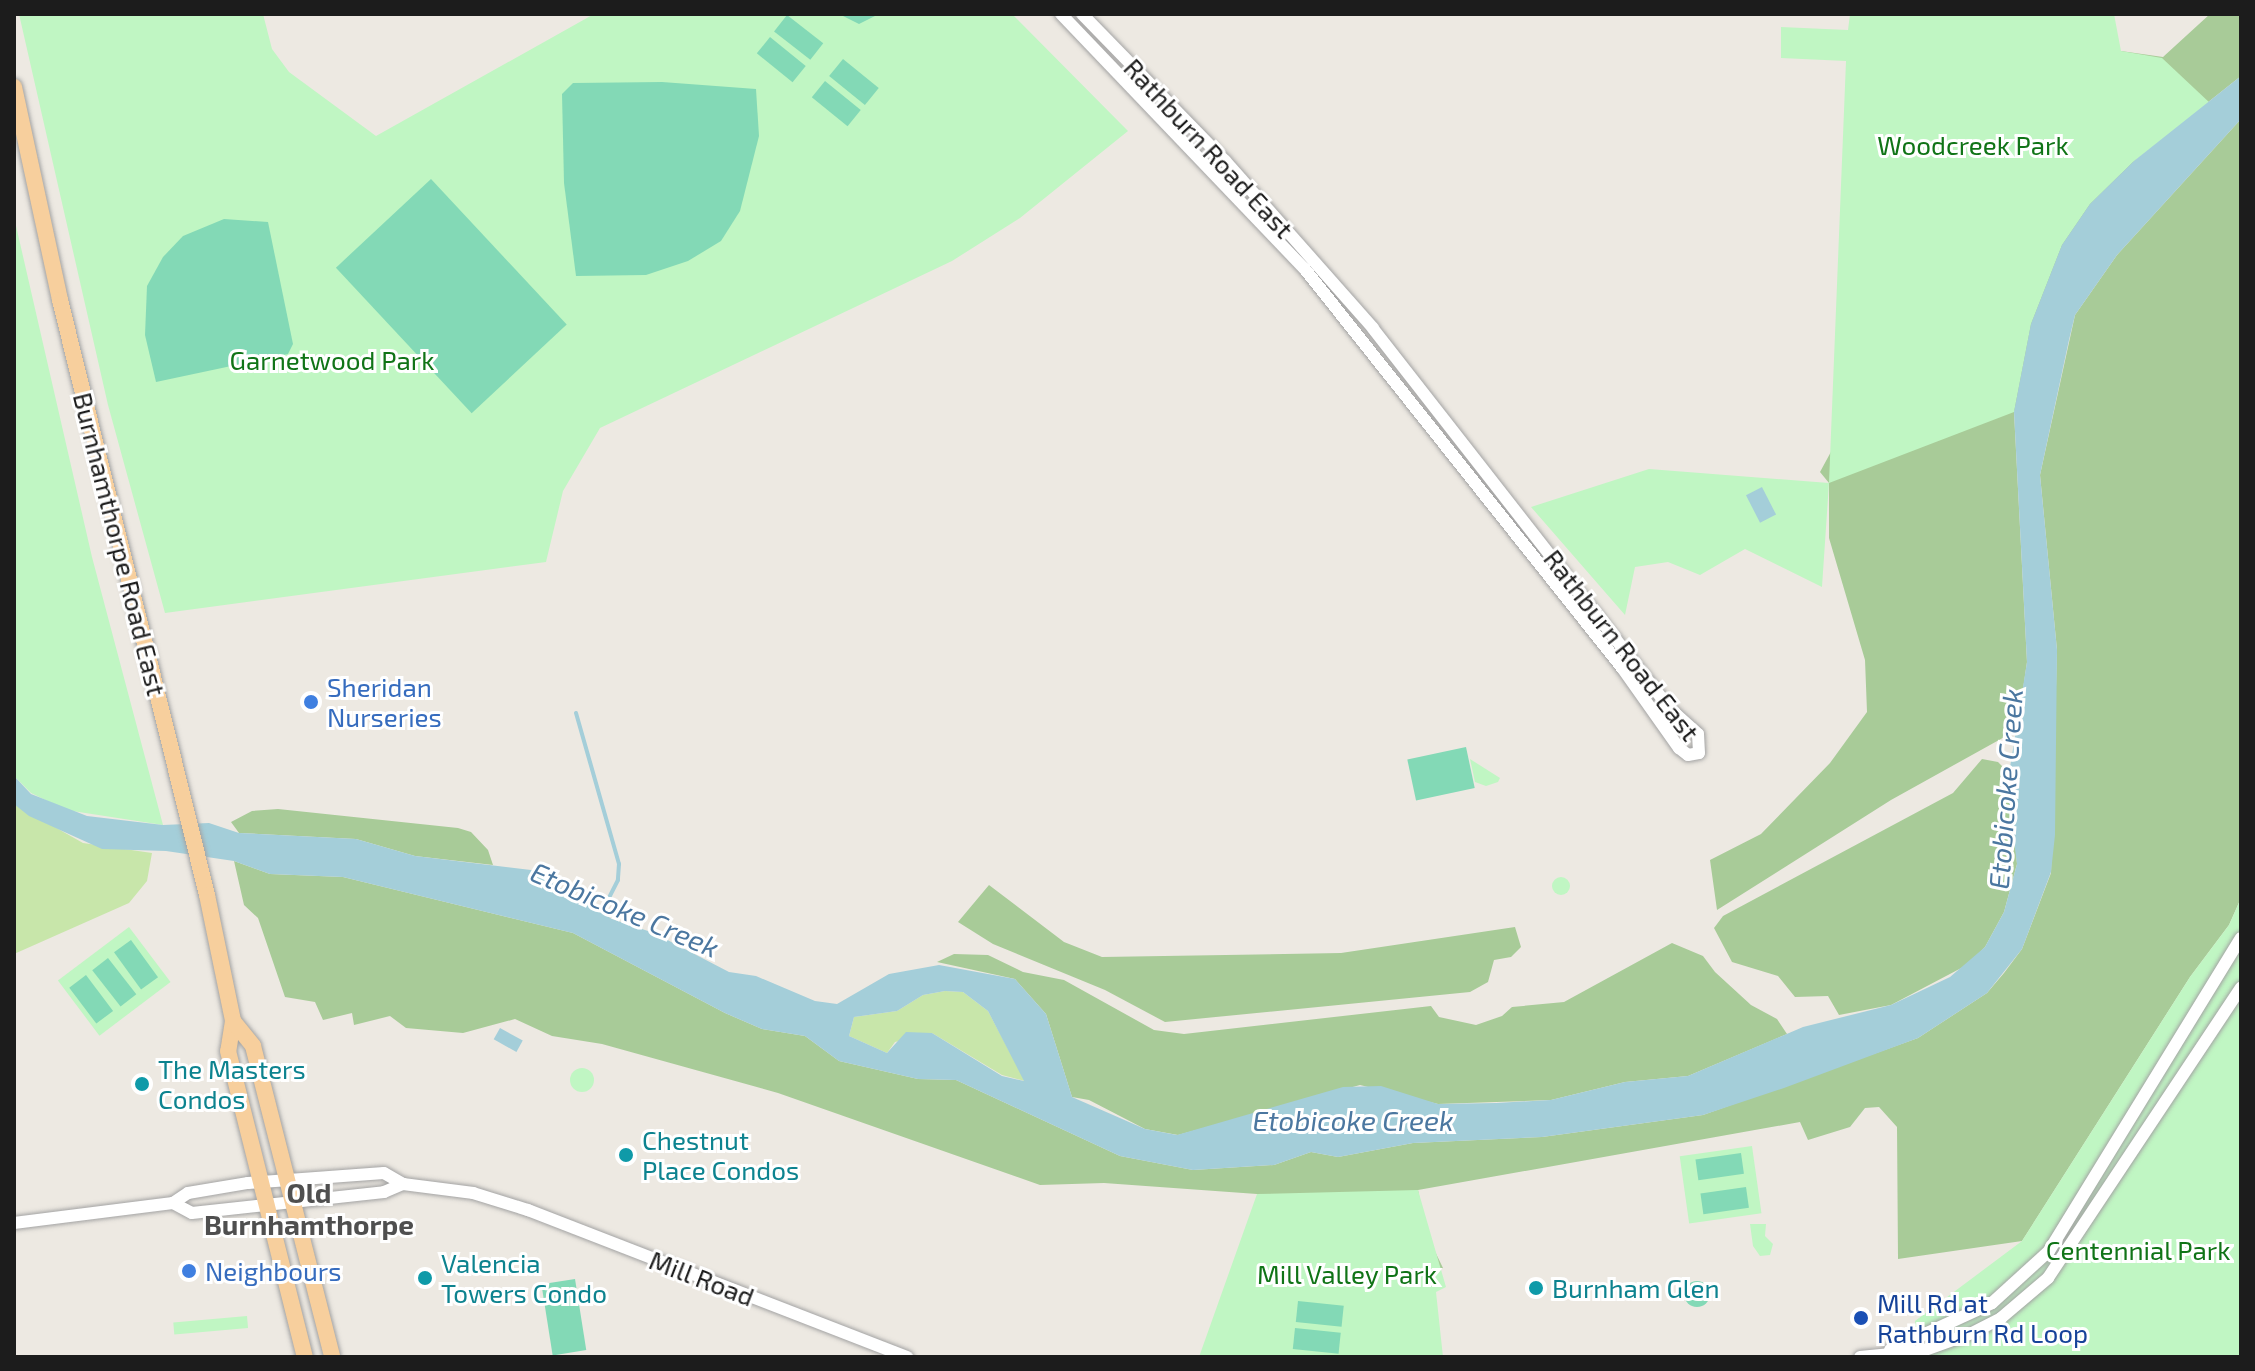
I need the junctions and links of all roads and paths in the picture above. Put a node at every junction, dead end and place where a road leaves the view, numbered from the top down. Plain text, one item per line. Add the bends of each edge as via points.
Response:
1 (1061, 14) edge
2 (1082, 14) edge
3 (14, 87) edge
4 (2241, 938) edge
5 (2241, 987) edge
6 (233, 1021) junction
7 (284, 1180) junction
8 (259, 1182) junction
9 (403, 1184) junction
10 (290, 1202) junction
11 (173, 1203) junction
12 (265, 1205) junction
13 (14, 1223) edge
14 (1890, 1354) edge
15 (305, 1357) edge
16 (332, 1357) edge
17 (907, 1357) edge
18 (1860, 1357) edge

1 - 2 street, Rathburn Road East via 1304,268 1623,669 1679,748 1688,755 1699,753 1698,734 1671,710 1373,328 1225,161
3 - 6 main road, Burnhamthorpe Road East
4 - 14 street via 2049,1251 1992,1303
5 - 14 street via 2048,1278 2001,1318 1972,1333 1922,1351
6 - 7 main road via 253,1046
6 - 8 main road via 228,1051
7 - 8 street, Mill Road
7 - 9 street, Mill Road via 384,1173
7 - 10 main road
8 - 11 street, Mill Road via 188,1193
8 - 12 main road
9 - 10 street, Mill Road via 384,1192
9 - 17 street, Mill Road via 492,1198
10 - 12 street, Mill Road
10 - 16 main road
11 - 12 street, Mill Road via 192,1213
11 - 13 street, Mill Road
12 - 15 main road
14 - 18 street

